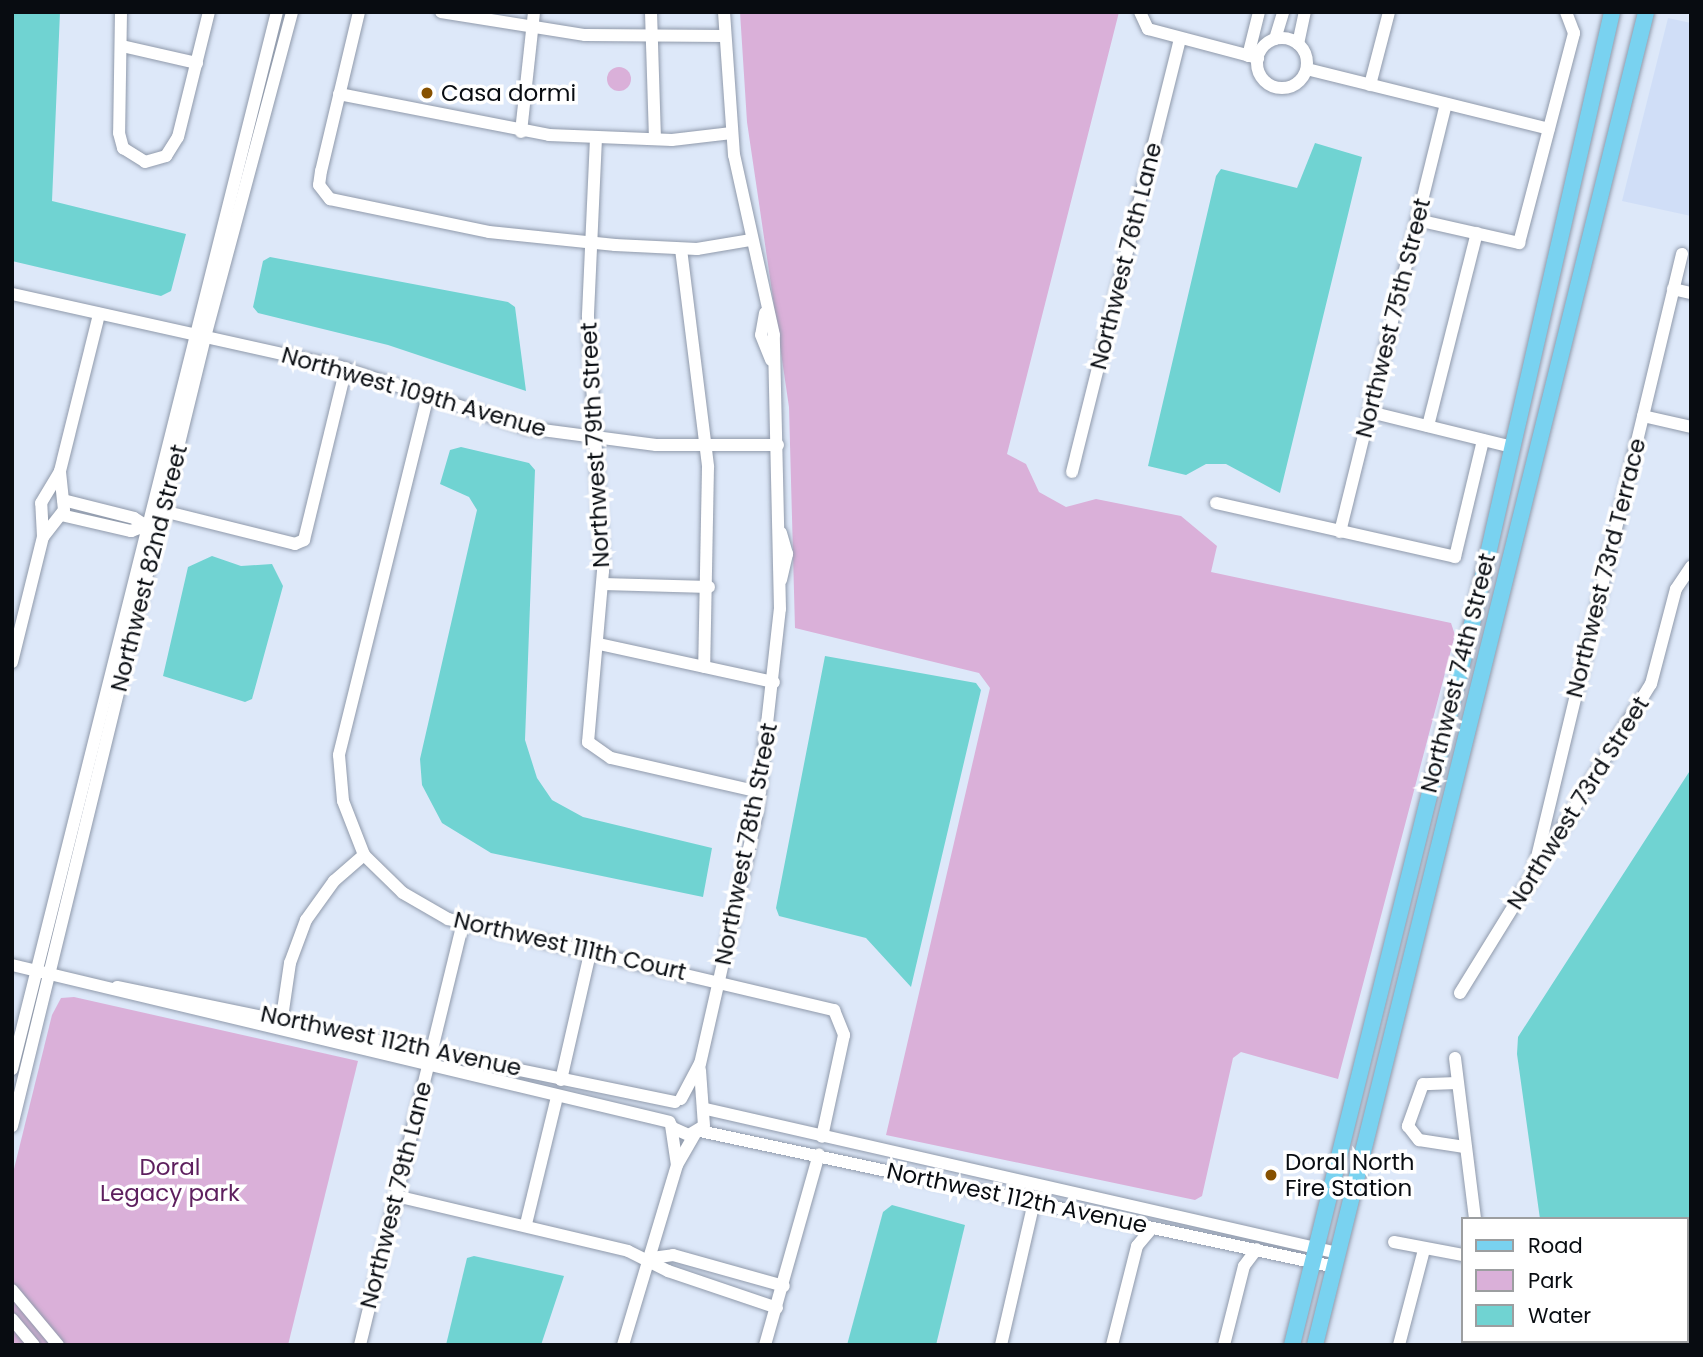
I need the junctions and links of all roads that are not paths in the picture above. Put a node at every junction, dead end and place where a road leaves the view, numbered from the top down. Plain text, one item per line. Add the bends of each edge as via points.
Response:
1 (121, 12) edge
2 (209, 12) edge
3 (277, 12) edge
4 (292, 12) edge
5 (359, 12) edge
6 (441, 12) edge
7 (534, 12) edge
8 (650, 12) edge
9 (724, 12) edge
10 (1259, 12) edge
11 (1283, 12) edge
12 (1305, 12) edge
13 (1389, 12) edge
14 (1612, 12) edge
15 (1646, 12) edge
16 (1567, 14) edge
17 (1142, 17) edge
18 (532, 29) junction
19 (725, 36) junction
20 (650, 37) junction
21 (1180, 39) junction
22 (1275, 39) junction
23 (1298, 44) junction
24 (122, 46) junction
25 (1253, 57) junction
26 (197, 63) junction
27 (1307, 69) junction
28 (1370, 85) junction
29 (339, 94) junction
30 (1446, 104) junction
31 (1549, 128) junction
32 (521, 132) junction
33 (732, 132) junction
34 (596, 138) junction
35 (655, 139) junction
36 (1417, 220) junction
37 (1477, 233) junction
38 (751, 240) junction
39 (593, 242) junction
40 (681, 249) junction
41 (1682, 254) dead end
42 (1674, 289) junction
43 (1691, 293) edge
44 (12, 294) edge
45 (99, 314) junction
46 (1540, 325) junction
47 (199, 335) junction
48 (346, 368) junction
49 (428, 395) junction
50 (1547, 405) junction
51 (1370, 412) junction
52 (1643, 416) junction
53 (1428, 426) junction
54 (1691, 427) edge
55 (599, 440) junction
56 (1483, 440) junction
57 (778, 444) junction
58 (706, 446) junction
59 (1513, 447) junction
60 (60, 471) junction
61 (1072, 472) dead end
62 (64, 500) junction
63 (1216, 503) dead end
64 (163, 511) junction
65 (61, 515) junction
66 (149, 528) junction
67 (1340, 532) junction
68 (43, 537) junction
69 (1691, 567) edge
70 (603, 584) junction
71 (709, 587) junction
72 (599, 644) junction
73 (12, 662) edge
74 (704, 667) junction
75 (775, 682) junction
76 (760, 792) junction
77 (364, 855) junction
78 (1531, 882) junction
79 (463, 923) junction
80 (590, 953) junction
81 (12, 965) edge
82 (43, 973) junction
83 (720, 981) junction
84 (106, 987) junction
85 (1460, 993) dead end
86 (279, 1016) junction
87 (289, 1032) junction
88 (432, 1050) junction
89 (1455, 1058) dead end
90 (700, 1064) junction
91 (428, 1065) junction
92 (12, 1069) edge
93 (561, 1080) junction
94 (1457, 1083) junction
95 (557, 1097) junction
96 (678, 1101) junction
97 (705, 1107) junction
98 (13, 1122) edge
99 (672, 1125) junction
100 (697, 1132) junction
101 (822, 1137) junction
102 (1464, 1147) junction
103 (819, 1154) junction
104 (677, 1165) junction
105 (1027, 1182) junction
106 (396, 1196) junction
107 (1036, 1203) junction
108 (1475, 1217) edge
109 (526, 1224) junction
110 (1152, 1228) junction
111 (1394, 1242) dead end
112 (1257, 1249) junction
113 (1424, 1250) junction
114 (1315, 1254) junction
115 (1462, 1255) edge
116 (652, 1258) junction
117 (1337, 1260) junction
118 (784, 1286) junction
119 (12, 1290) edge
120 (777, 1308) junction
121 (12, 1320) edge
122 (33, 1345) edge
123 (58, 1345) edge
124 (360, 1345) edge
125 (623, 1345) edge
126 (765, 1345) edge
127 (1000, 1345) edge
128 (1112, 1345) edge
129 (1224, 1345) edge
130 (1292, 1345) edge
131 (1315, 1345) edge
132 (1399, 1345) edge

1 - 24 street
2 - 26 street
3 - 47 street, Northwest 82nd Street
4 - 47 street, Northwest 82nd Street
5 - 29 street
6 - 18 street
7 - 18 street
8 - 20 street
9 - 19 street, Northwest 78th Street
10 - 25 street
11 - 22 street
12 - 23 street
13 - 28 street
14 - 46 main road, Northwest 74th Street
15 - 50 main road, Northwest 74th Street
16 - 31 street via 1574,33
17 - 21 street
18 - 20 street
18 - 32 street
19 - 20 street
19 - 33 street, Northwest 78th Street
20 - 35 street
21 - 25 street
21 - 61 street, Northwest 76th Lane
22 - 23 street
22 - 25 street
23 - 27 street
24 - 26 street
24 - 26 street via 123,148 145,162 166,156 178,137
25 - 27 street via 1262,79 1275,87 1297,84
27 - 28 street
28 - 30 street
29 - 32 street
29 - 39 street via 321,171 323,193 346,206
30 - 31 street
30 - 36 street, Northwest 75th Street
31 - 37 street via 1519,243
32 - 34 street
33 - 35 street
33 - 38 street, Northwest 78th Street
34 - 35 street
34 - 39 street, Northwest 79th Street
36 - 37 street
36 - 51 street, Northwest 75th Street
37 - 53 street
38 - 40 street
38 - 57 street, Northwest 78th Street via 765,313 761,335 771,360
39 - 40 street
39 - 55 street, Northwest 79th Street via 588,337
40 - 58 street
41 - 42 street, Northwest 73rd Terrace
42 - 43 street
42 - 52 street, Northwest 73rd Terrace
44 - 45 street, Northwest 109th Avenue
45 - 47 street, Northwest 109th Avenue
45 - 60 street
46 - 50 main road via 1545,351 1535,393
46 - 59 main road, Northwest 74th Street
47 - 48 street, Northwest 109th Avenue
47 - 64 street, Northwest 82nd Street
47 - 66 street, Northwest 82nd Street
48 - 49 street, Northwest 109th Avenue
48 - 64 street via 303,540 295,544
49 - 55 street, Northwest 109th Avenue via 527,428
49 - 77 street, Northwest 111th Court via 339,755 343,801
50 - 117 main road, Northwest 74th Street
51 - 53 street
51 - 67 street, Northwest 75th Street
52 - 54 street
52 - 78 street, Northwest 73rd Terrace
53 - 56 street
55 - 58 street, Northwest 109th Avenue
55 - 70 street, Northwest 79th Street
56 - 59 street
56 - 67 street via 1455,557
57 - 58 street, Northwest 109th Avenue
57 - 75 street, Northwest 78th Street via 781,533 787,554 780,580
58 - 71 street
59 - 114 main road, Northwest 74th Street
60 - 62 street
60 - 68 street via 41,503
62 - 65 street
62 - 66 street via 134,518
63 - 67 street
64 - 66 street, Northwest 82nd Street
65 - 66 street via 131,531
65 - 68 street
66 - 82 street, Northwest 82nd Street
68 - 73 street
69 - 78 street, Northwest 73rd Street via 1676,589 1651,684
70 - 71 street
70 - 72 street, Northwest 79th Street
71 - 74 street
72 - 74 street
72 - 76 street, Northwest 79th Street via 588,742 594,750
74 - 75 street
75 - 76 street, Northwest 78th Street
76 - 83 street, Northwest 78th Street
77 - 79 street, Northwest 111th Court via 403,893
77 - 86 street via 334,881 306,920
78 - 85 street, Northwest 73rd Street
79 - 80 street, Northwest 111th Court
79 - 88 street, Northwest 79th Lane
80 - 83 street, Northwest 111th Court
80 - 93 street
81 - 82 street, Northwest 112th Avenue
82 - 84 street, Northwest 112th Avenue
82 - 92 street, Northwest 82nd Street
82 - 98 street, Northwest 82nd Street
83 - 90 street, Northwest 78th Street
83 - 101 street, Northwest 111th Court via 821,1003 843,1021
84 - 86 street, Northwest 112th Avenue
84 - 87 street, Northwest 112th Avenue
86 - 87 street
86 - 88 street, Northwest 112th Avenue
87 - 91 street, Northwest 112th Avenue
88 - 91 street, Northwest 79th Lane
88 - 93 street, Northwest 112th Avenue
89 - 94 street
90 - 96 street, Northwest 78th Street
90 - 97 street, Northwest 78th Street
91 - 95 street, Northwest 112th Avenue
91 - 106 street, Northwest 79th Lane
93 - 96 street, Northwest 112th Avenue
94 - 102 street
94 - 102 street via 1423,1084 1408,1126 1419,1140
95 - 99 street, Northwest 112th Avenue
95 - 109 street
96 - 97 street, Northwest 112th Avenue
96 - 99 street, Northwest 78th Street
97 - 100 street
97 - 101 street, Northwest 112th Avenue
99 - 100 street, Northwest 112th Avenue
99 - 104 street
100 - 103 street, Northwest 112th Avenue
100 - 104 street
101 - 105 street, Northwest 112th Avenue
102 - 108 street
103 - 107 street, Northwest 112th Avenue
103 - 118 street
104 - 116 street
105 - 107 street
105 - 114 street, Northwest 112th Avenue
106 - 109 street
106 - 124 street, Northwest 79th Lane
107 - 110 street, Northwest 112th Avenue
107 - 127 street
109 - 116 street
110 - 112 street, Northwest 112th Avenue
110 - 128 street via 1137,1246
111 - 113 street
112 - 114 street, Northwest 112th Avenue
112 - 129 street via 1243,1268
113 - 115 street
113 - 132 street
114 - 117 street, Northwest 112th Avenue
114 - 130 main road, Northwest 74th Street
116 - 118 street via 673,1255
116 - 120 street via 668,1272
116 - 125 street
117 - 131 main road, Northwest 74th Street
118 - 120 street
119 - 123 street
120 - 126 street
121 - 122 street

